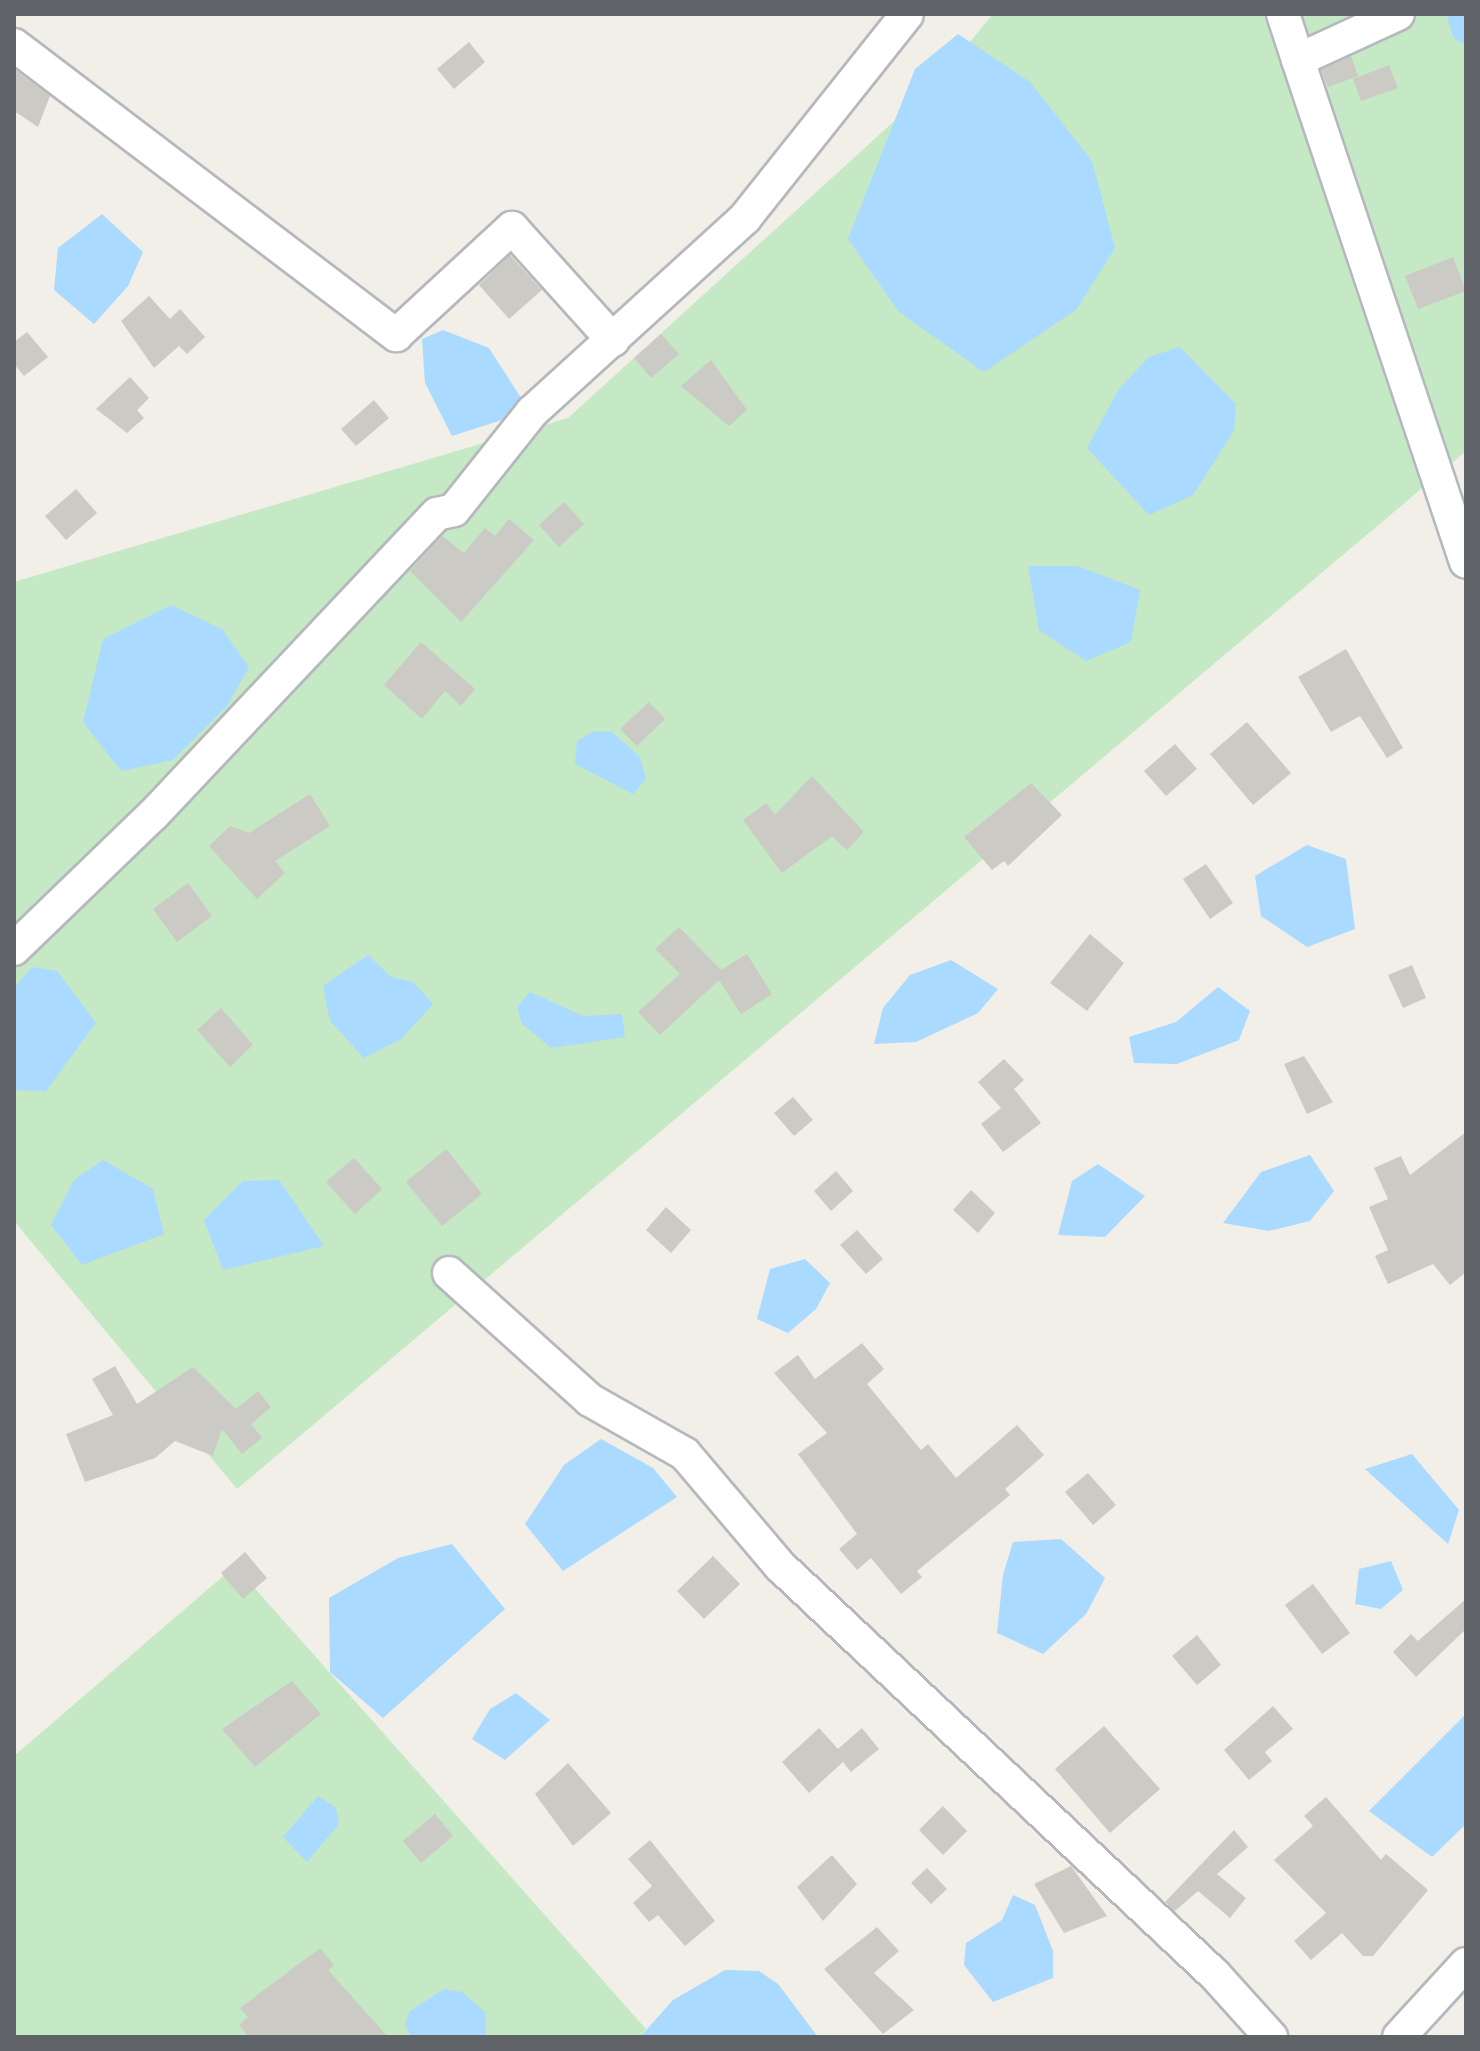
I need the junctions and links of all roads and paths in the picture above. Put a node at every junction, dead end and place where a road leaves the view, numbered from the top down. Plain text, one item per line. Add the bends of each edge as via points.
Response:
1 (907, 14) edge
2 (1283, 14) edge
3 (1398, 14) edge
4 (14, 45) edge
5 (1298, 60) junction
6 (613, 340) junction
7 (1466, 562) edge
8 (14, 949) edge
9 (449, 1273) dead end
10 (1466, 1964) edge
11 (1271, 2037) edge
12 (1399, 2037) edge

1 - 6 street via 745,218
2 - 5 street
3 - 5 street
4 - 6 street via 396,335 512,228
5 - 7 street
6 - 8 street via 532,412 454,510 437,514 153,815
9 - 11 street via 590,1400 685,1454 780,1566 1215,1975
10 - 12 street

